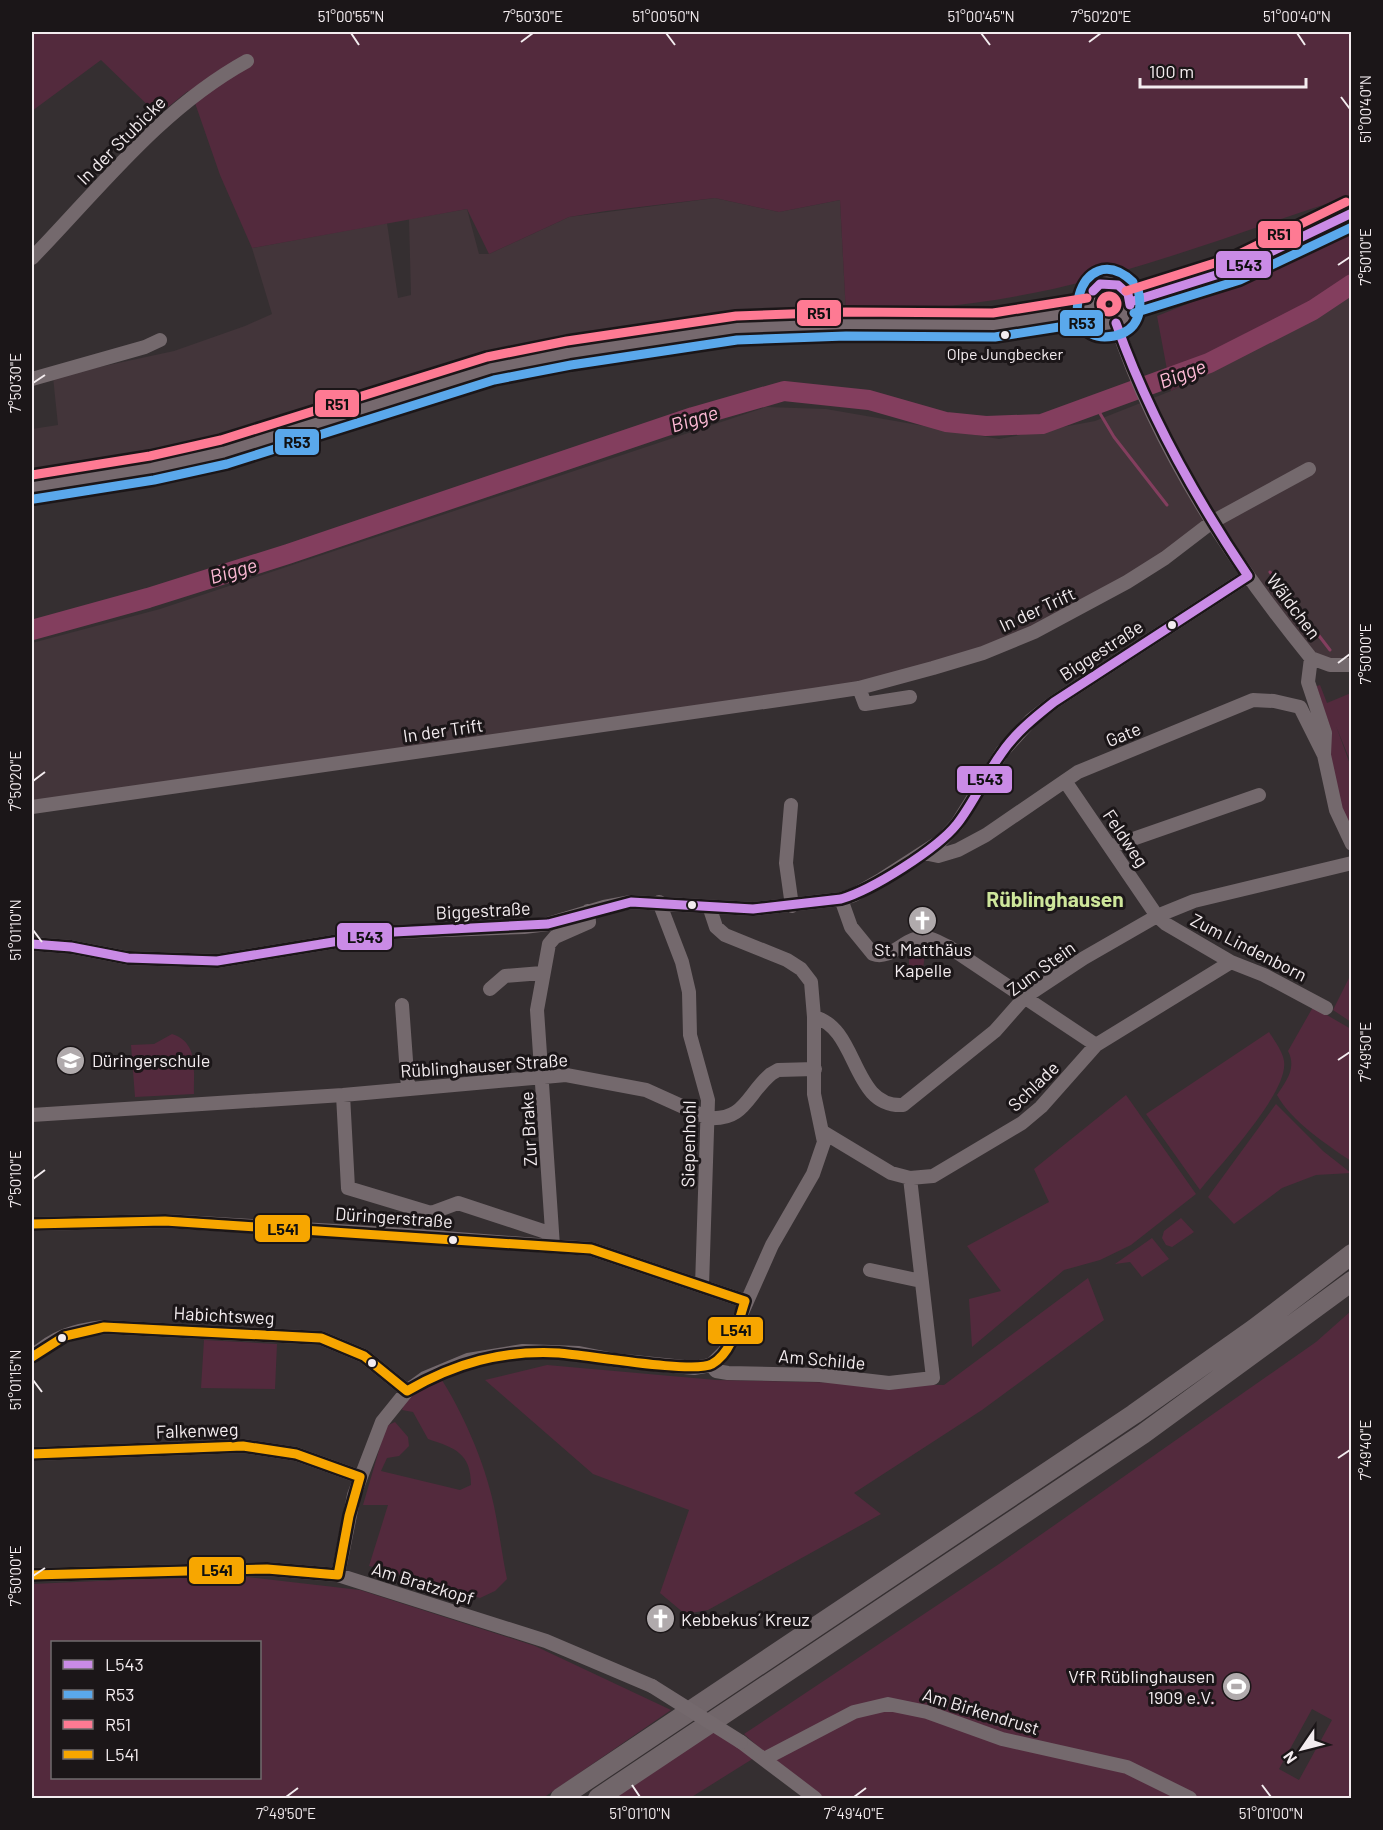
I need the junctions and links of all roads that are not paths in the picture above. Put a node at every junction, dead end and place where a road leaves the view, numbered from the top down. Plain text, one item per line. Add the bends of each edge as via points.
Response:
1 (247, 61) dead end
2 (1352, 213) edge
3 (32, 258) edge
4 (1130, 302) junction
5 (1089, 310) junction
6 (1116, 323) junction
7 (160, 340) dead end
8 (32, 379) edge
9 (1309, 469) dead end
10 (32, 487) edge
11 (1212, 522) junction
12 (1248, 576) junction
13 (1311, 658) junction
14 (1352, 664) edge
15 (859, 687) junction
16 (910, 697) dead end
17 (1324, 755) junction
18 (1065, 781) junction
19 (1259, 795) dead end
20 (791, 805) dead end
21 (32, 807) edge
22 (1352, 844) edge
23 (1110, 847) junction
24 (924, 853) junction
25 (1352, 863) edge
26 (841, 898) junction
27 (659, 902) junction
28 (792, 906) junction
29 (710, 909) junction
30 (588, 911) junction
31 (1157, 916) junction
32 (32, 944) edge
33 (1231, 962) junction
34 (542, 974) junction
35 (490, 989) dead end
36 (1025, 997) junction
37 (402, 1005) dead end
38 (1326, 1008) dead end
39 (814, 1017) junction
40 (1096, 1046) junction
41 (815, 1069) junction
42 (543, 1076) junction
43 (408, 1088) junction
44 (343, 1095) junction
45 (32, 1115) edge
46 (708, 1118) junction
47 (824, 1132) junction
48 (910, 1179) junction
49 (32, 1224) edge
50 (552, 1240) junction
51 (1352, 1254) edge
52 (870, 1270) dead end
53 (921, 1281) junction
54 (1352, 1281) edge
55 (702, 1286) junction
56 (745, 1301) junction
57 (32, 1357) edge
58 (711, 1365) junction
59 (407, 1390) junction
60 (32, 1454) edge
61 (360, 1477) junction
62 (32, 1575) edge
63 (338, 1575) junction
64 (764, 1759) junction
65 (560, 1798) edge
66 (598, 1798) edge
67 (815, 1798) edge
68 (1190, 1798) edge

1 - 3 street, In der Stubicke via 217,78 150,132
2 - 4 main road via 1234,269
4 - 5 main road via 1123,288 1102,284 1091,292
4 - 6 main road via 1126,316
5 - 6 main road via 1101,323
5 - 10 main road via 994,325 736,328 569,352 491,368 224,452
6 - 11 street via 1151,413
7 - 8 street
9 - 11 street, In der Trift
11 - 12 street
11 - 15 street, In der Trift via 1137,576 1034,632 983,652
12 - 13 street, Wäldchen
12 - 24 street, Biggestraße via 1031,720 1002,752 957,824
13 - 14 street, Wäldchen via 1329,665
13 - 17 street, Wäldchen via 1308,682 1325,733
15 - 16 street via 865,704
15 - 21 street, In der Trift
17 - 18 street, Gate via 1300,707 1253,700 1078,772
17 - 22 street, Wäldchen via 1336,810
18 - 23 street, Feldweg
18 - 24 street, Gate via 958,850 939,856
19 - 23 street
20 - 28 street via 786,863
23 - 31 street, Feldweg
24 - 26 street, Biggestraße via 854,895
25 - 31 street, Zum Stein via 1194,901
26 - 28 street, Biggestraße
26 - 36 street via 851,927 873,954 886,954 911,940 926,937 949,947
27 - 29 street, Biggestraße
27 - 30 street, Biggestraße via 631,902
27 - 46 street, Siepenhohl via 689,992 690,1035 706,1086
28 - 29 street, Biggestraße
29 - 39 street via 716,927 725,935 801,969 811,982
30 - 32 street, Biggestraße via 549,924 394,932 217,961 128,958
30 - 34 street, Zur Brake via 588,922 552,939
31 - 33 street, Zum Lindenborn
31 - 36 street, Zum Stein
33 - 38 street, Zum Lindenborn
33 - 40 street, Schlade
34 - 35 street via 505,976
34 - 42 street, Zur Brake via 537,1010
36 - 39 street, Zum Stein via 994,1031 903,1105 880,1102 837,1033 826,1021
36 - 40 street
37 - 43 street
39 - 41 street
40 - 48 street, Schlade via 1022,1123 950,1168 933,1176
41 - 46 street via 778,1070 764,1079 735,1115
41 - 47 street via 814,1094
42 - 43 street, Rüblinghauser Straße
42 - 46 street, Rüblinghauser Straße via 566,1075 646,1090
42 - 50 street, Zur Brake
43 - 44 street, Rüblinghauser Straße
44 - 45 street, Rüblinghauser Straße
44 - 50 street, Düringerstraße via 348,1188 431,1213 458,1203
46 - 55 street, Siepenhohl
47 - 48 street via 874,1164
47 - 56 street via 816,1166
48 - 53 street
49 - 50 street, Düringerstraße via 165,1221
50 - 55 street, Düringerstraße
51 - 65 highway via 1124,1420
52 - 53 street
53 - 58 street, Am Schilde via 933,1378 889,1383 820,1375 728,1373 716,1371
54 - 66 highway via 1143,1434
55 - 56 street, Düringerstraße
56 - 58 street via 725,1352
57 - 59 street, Habichtsweg via 72,1331 104,1327 321,1338 364,1356
58 - 59 street via 694,1368 579,1353 523,1351 457,1363
59 - 61 street via 382,1422
60 - 61 street, Falkenweg via 243,1446 296,1454
61 - 63 street
62 - 63 street, Am Bratzkopf via 256,1569
63 - 64 street, Am Bratzkopf, bridge via 546,1641 652,1686
64 - 67 street, Am Bratzkopf
64 - 68 street, Am Birkendrust via 854,1712 888,1704 927,1712 1002,1739 1127,1767

